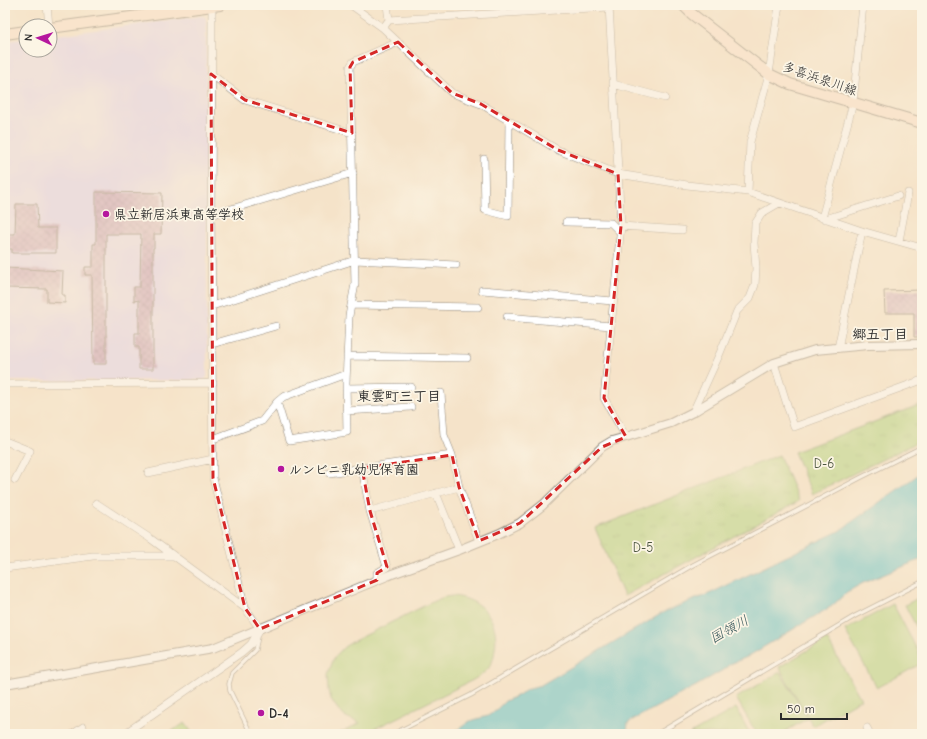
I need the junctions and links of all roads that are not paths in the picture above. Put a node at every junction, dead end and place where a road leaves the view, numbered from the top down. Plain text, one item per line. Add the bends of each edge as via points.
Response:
1 (47, 5) edge
2 (216, 5) edge
3 (351, 5) edge
4 (387, 5) edge
5 (683, 5) edge
6 (778, 5) edge
7 (863, 5) edge
8 (609, 6) edge
9 (567, 7) edge
10 (48, 18) edge
11 (389, 20) junction
12 (58, 26) edge
13 (383, 28) junction
14 (18, 32) edge
15 (5, 34) edge
16 (398, 42) junction
17 (211, 74) junction
18 (769, 74) junction
19 (612, 84) junction
20 (665, 98) dead end
21 (853, 103) junction
22 (509, 121) junction
23 (922, 123) edge
24 (352, 133) junction
25 (484, 160) dead end
26 (353, 173) junction
27 (618, 174) junction
28 (748, 192) junction
29 (908, 194) dead end
30 (898, 196) dead end
31 (779, 203) junction
32 (211, 215) junction
33 (824, 218) junction
34 (566, 222) dead end
35 (620, 229) junction
36 (682, 230) dead end
37 (862, 231) junction
38 (899, 242) junction
39 (922, 248) edge
40 (355, 260) junction
41 (456, 264) dead end
42 (482, 290) dead end
43 (613, 300) junction
44 (351, 305) junction
45 (212, 306) junction
46 (478, 307) dead end
47 (507, 317) dead end
48 (276, 326) dead end
49 (611, 326) junction
50 (212, 344) junction
51 (922, 344) edge
52 (838, 348) junction
53 (347, 356) junction
54 (467, 358) dead end
55 (774, 363) junction
56 (346, 374) junction
57 (922, 380) edge
58 (213, 383) junction
59 (5, 384) edge
60 (411, 387) dead end
61 (346, 388) junction
62 (441, 393) dead end
63 (277, 402) junction
64 (411, 407) dead end
65 (346, 411) junction
66 (693, 412) junction
67 (626, 436) junction
68 (213, 440) junction
69 (5, 441) edge
70 (922, 447) edge
71 (452, 455) junction
72 (213, 459) junction
73 (362, 468) junction
74 (148, 473) dead end
75 (329, 473) dead end
76 (15, 480) dead end
77 (459, 487) junction
78 (436, 493) junction
79 (96, 503) dead end
80 (370, 511) junction
81 (479, 541) junction
82 (459, 550) junction
83 (175, 556) junction
84 (5, 568) edge
85 (378, 580) junction
86 (922, 582) edge
87 (245, 608) junction
88 (260, 629) junction
89 (5, 684) edge
90 (83, 727) dead end
91 (73, 734) edge
92 (124, 734) edge
93 (251, 734) edge
94 (393, 734) edge
95 (657, 734) edge

1 - 10 street
2 - 12 main road
2 - 17 street
3 - 13 street
4 - 11 street
5 - 18 main road, 多喜浜泉川線
6 - 18 street
7 - 21 street
8 - 9 street
8 - 19 street
9 - 11 street
11 - 13 street
13 - 16 street
14 - 15 main road
16 - 22 street via 452,93 481,104
16 - 24 street via 353,62 350,67
17 - 24 street via 245,100
17 - 32 street
18 - 21 main road, 多喜浜泉川線 via 790,84
18 - 28 street via 750,142
19 - 20 street
19 - 27 street
21 - 23 main road, 多喜浜泉川線
21 - 33 street
22 - 25 street via 508,216 485,210
22 - 27 street via 558,150
24 - 26 street
26 - 32 street
26 - 40 street
27 - 28 street via 687,186
27 - 35 street
28 - 31 street
29 - 38 street
30 - 33 street
31 - 33 street
31 - 66 street via 762,213 756,224 755,285 750,298 737,311
32 - 45 street
33 - 37 street
34 - 35 street via 611,223
35 - 36 street
35 - 43 street
37 - 38 street
37 - 52 street
38 - 39 street
40 - 41 street
40 - 44 street via 355,284
40 - 45 street
42 - 43 street
43 - 49 street
44 - 46 street
44 - 53 street
45 - 50 street
47 - 49 street
48 - 50 street
49 - 67 street via 604,398
50 - 58 street
51 - 52 street
52 - 55 street via 815,350
53 - 54 street
53 - 56 street
55 - 57 street via 794,427
55 - 66 street
56 - 61 street
56 - 63 street via 283,397
58 - 59 street
58 - 68 street
60 - 61 street
61 - 65 street
62 - 71 street via 444,435
63 - 65 street via 289,441 347,432
63 - 68 street via 262,422
64 - 65 street
66 - 67 street via 671,423
67 - 81 street via 602,447 543,505 520,523
68 - 72 street
69 - 76 street via 30,451
70 - 94 lane via 691,566 471,695
71 - 73 street
71 - 77 street
72 - 74 street
72 - 87 street via 213,478
73 - 75 street
73 - 80 street
77 - 78 street
77 - 81 street
78 - 80 street
78 - 82 street
79 - 83 street
80 - 85 street via 387,567 377,573
81 - 82 street
82 - 85 street
83 - 84 street via 93,556
83 - 87 street
85 - 88 street
86 - 95 lane via 855,616
87 - 88 street
88 - 89 street via 213,648
88 - 92 street via 251,644 242,652
88 - 93 lane via 256,650 232,673 229,684
90 - 91 street

